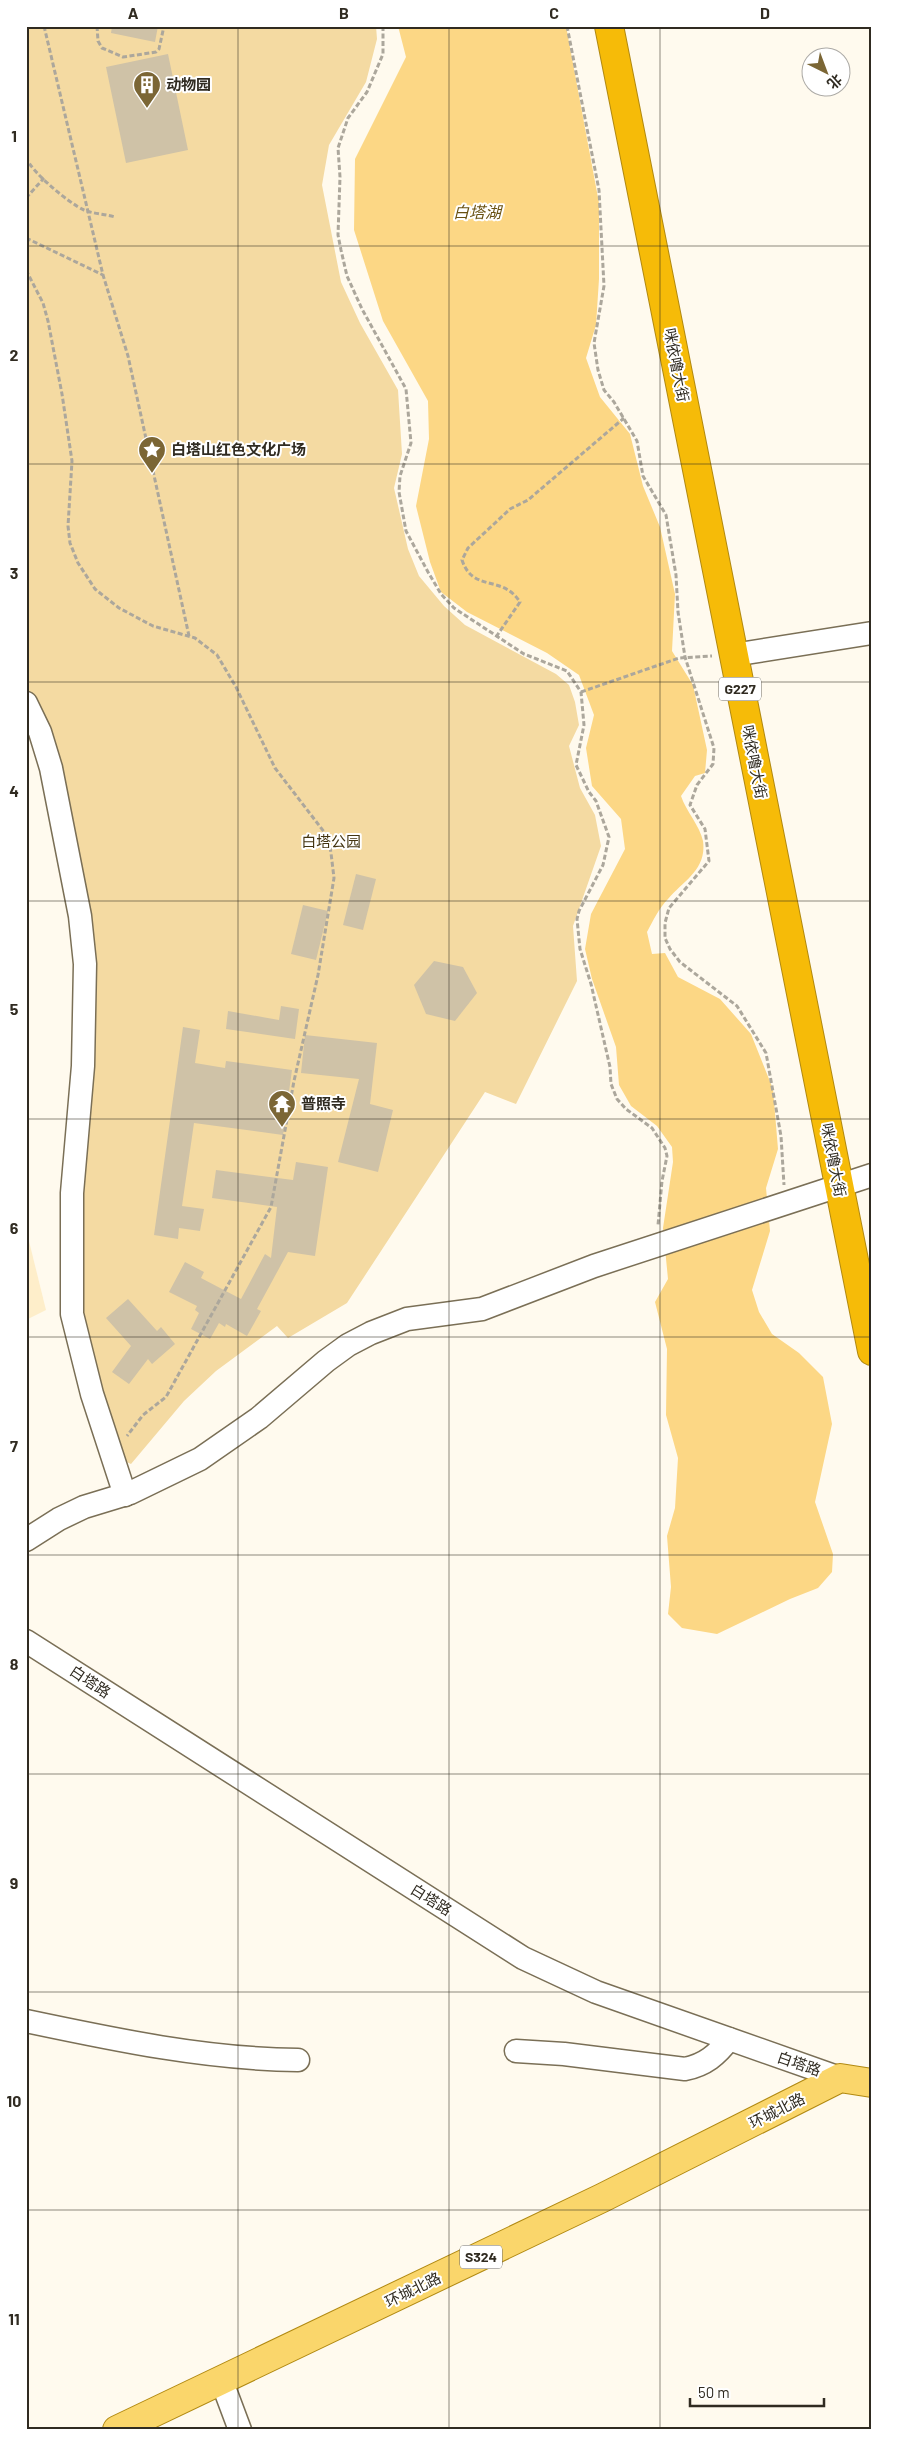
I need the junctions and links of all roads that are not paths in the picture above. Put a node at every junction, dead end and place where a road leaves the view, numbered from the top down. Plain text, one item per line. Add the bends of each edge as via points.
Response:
1 (609, 26) edge
2 (872, 633) edge
3 (733, 655) junction
4 (26, 703) edge
5 (872, 1175) edge
6 (839, 1186) junction
7 (872, 1351) edge
8 (125, 1495) junction
9 (26, 1540) edge
10 (26, 1641) edge
11 (26, 2021) edge
12 (729, 2039) junction
13 (516, 2051) dead end
14 (298, 2060) dead end
15 (840, 2078) junction
16 (872, 2083) edge
17 (222, 2382) junction
18 (117, 2430) edge
19 (240, 2430) edge

1 - 3 highway, 咪依噜大街 / G227
2 - 3 street
3 - 6 highway, 咪依噜大街 / G227
4 - 8 street via 40,732 51,768 79,909 85,964 83,1066 72,1193 72,1314 92,1394
5 - 6 street
6 - 7 highway, 咪依噜大街 / G227
6 - 8 street via 594,1266 482,1308 408,1319 371,1333 326,1361 259,1418 200,1459
8 - 9 street via 84,1507
10 - 12 street, 白塔路 via 524,1958 596,1992
11 - 14 street via 203,2054
12 - 13 street via 710,2059 686,2069
12 - 15 street, 白塔路
15 - 16 main road, 白塔路
15 - 17 main road, 环城北路 / S324 via 602,2198
17 - 18 main road, 环城北路 / S324
17 - 19 street

